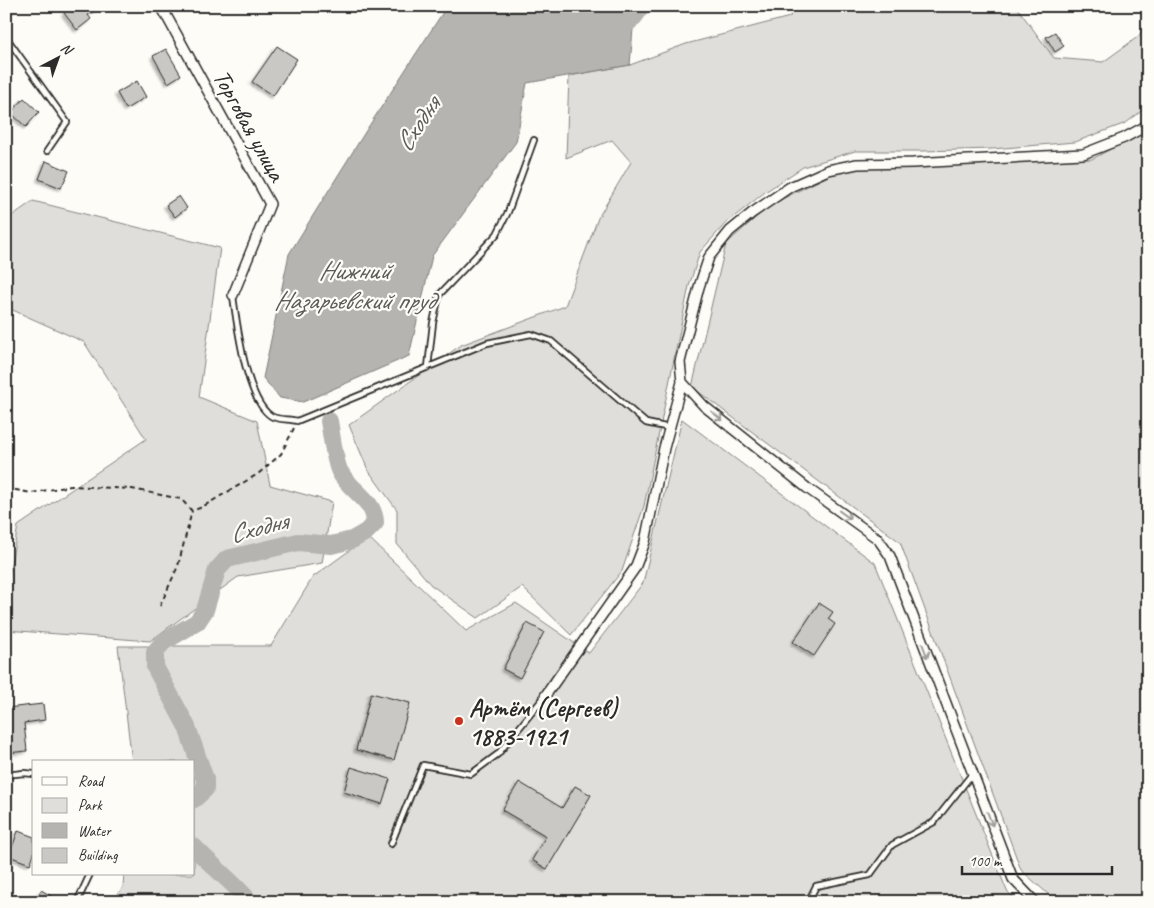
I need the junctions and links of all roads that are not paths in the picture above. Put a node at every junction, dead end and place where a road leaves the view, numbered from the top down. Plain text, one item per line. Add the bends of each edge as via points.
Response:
1 (161, 6) edge
2 (6, 37) edge
3 (1148, 125) edge
4 (534, 140) dead end
5 (47, 151) dead end
6 (233, 295) joint
7 (428, 367) junction
8 (682, 382) junction
9 (670, 428) junction
10 (546, 696) joint
11 (32, 774) edge
12 (972, 774) junction
13 (6, 775) edge
14 (391, 844) dead end
15 (89, 876) edge
16 (77, 902) edge
17 (808, 902) edge
18 (1036, 902) edge

1 - 6 street, Торговая улица via 270,204
2 - 5 lane via 67,122
3 - 8 street via 1083,154 857,164 828,170 790,187 730,231 709,257 680,362
4 - 7 lane via 497,234 439,295
6 - 7 lane via 240,345 256,400 271,416 297,421
7 - 9 lane via 487,343 531,334 551,341 646,423
8 - 9 street
8 -> 12 street via 704,406 807,488 878,539 890,556
9 - 10 street via 645,542 635,568
10 - 14 lane via 498,754 471,774 423,764
11 - 13 lane
12 - 17 lane via 934,822 892,845 870,875 816,886
12 -> 18 street via 1013,879
15 - 16 lane

